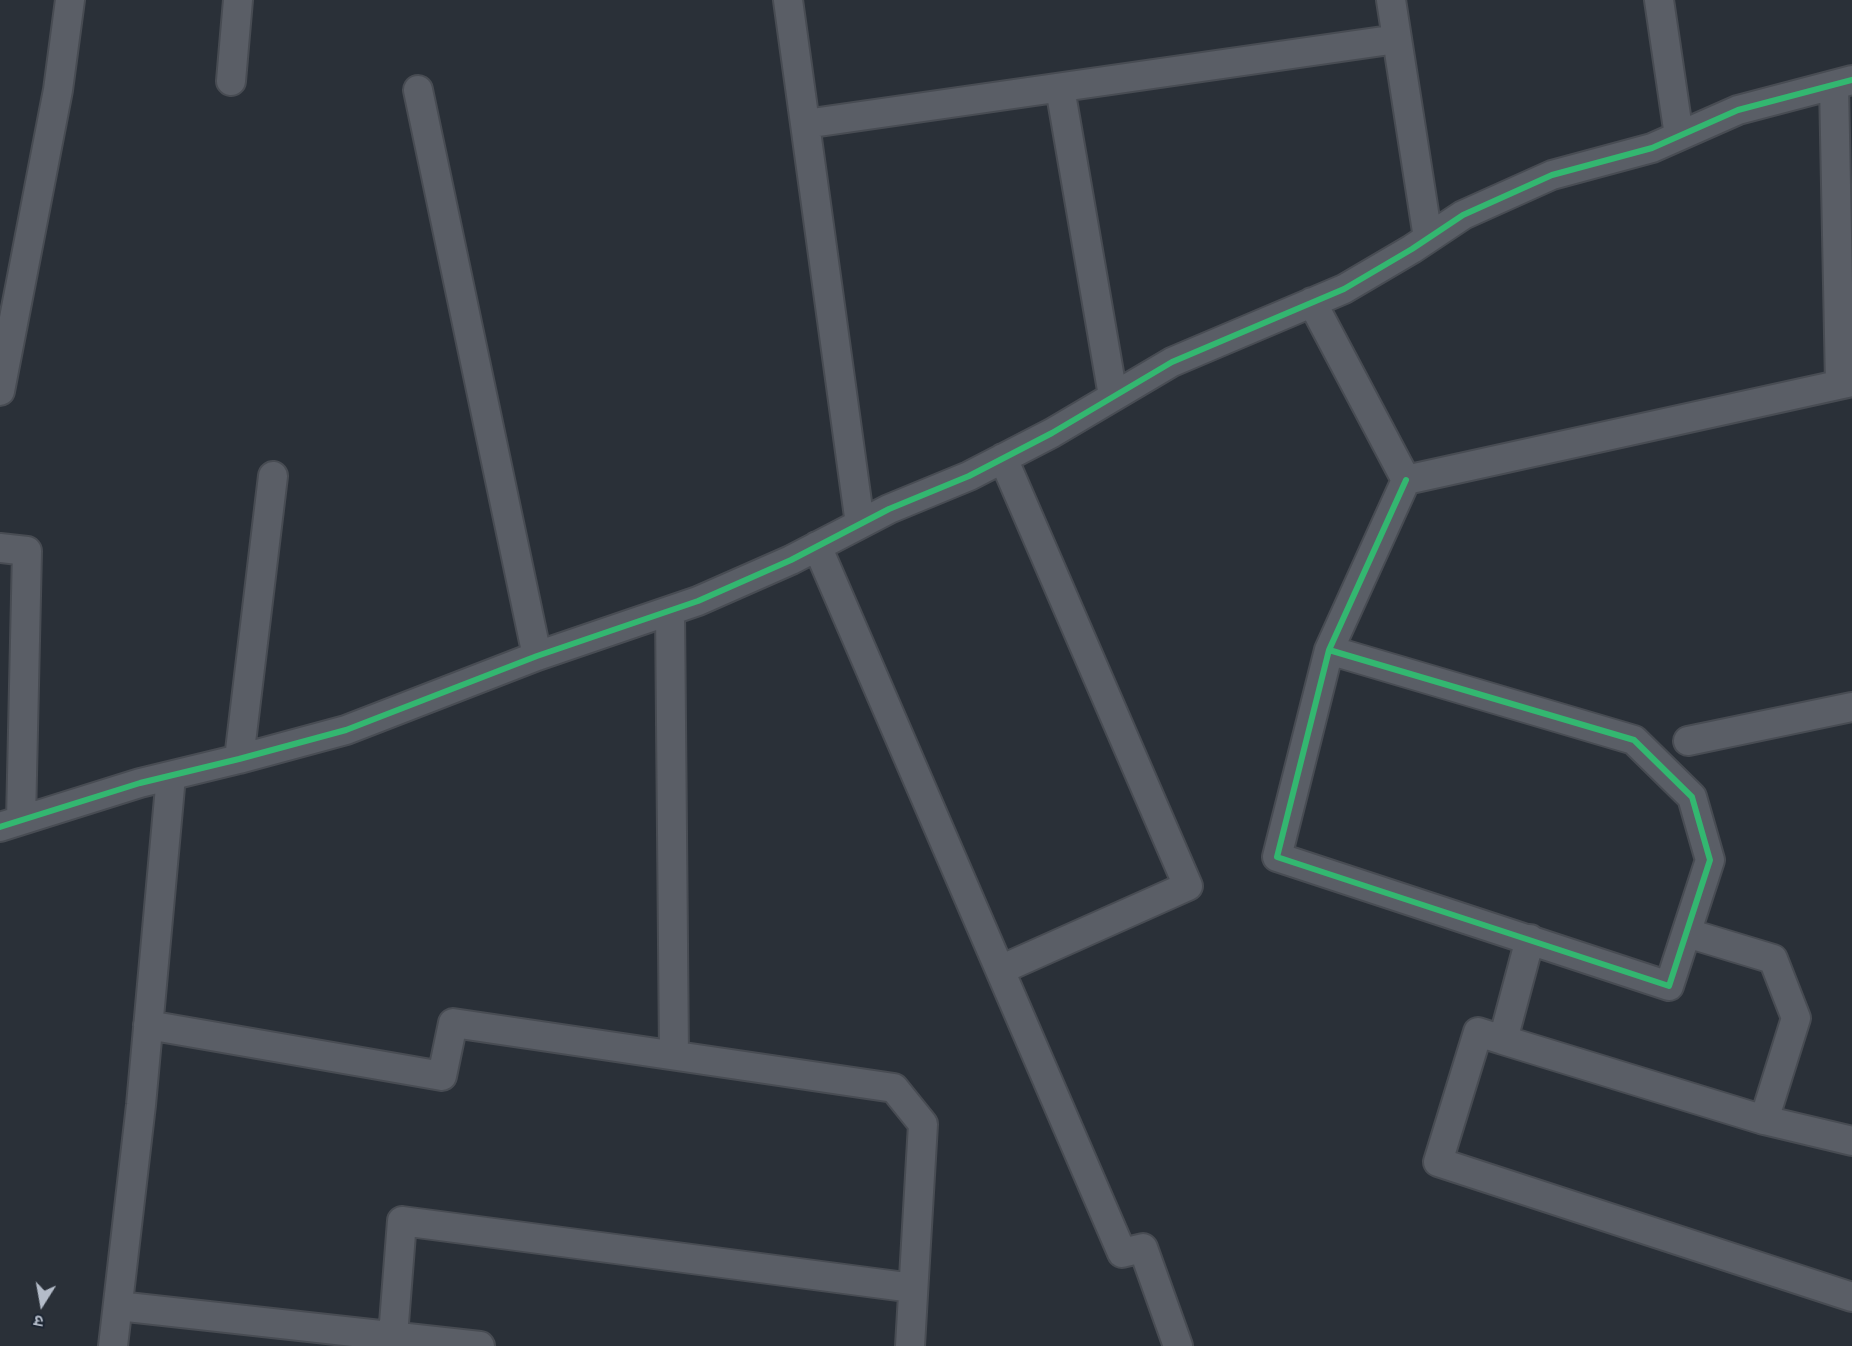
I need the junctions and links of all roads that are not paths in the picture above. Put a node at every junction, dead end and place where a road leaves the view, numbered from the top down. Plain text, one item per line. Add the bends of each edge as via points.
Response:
1 (70, 0) edge
2 (238, 0) edge
3 (788, 0) edge
4 (1391, 0) edge
5 (1659, 0) edge
6 (1397, 39) junction
7 (231, 81) dead end
8 (1843, 82) edge
9 (1060, 88) junction
10 (418, 90) dead end
11 (805, 124) junction
12 (1679, 136) junction
13 (1428, 238) junction
14 (1312, 302) junction
15 (1846, 383) edge
16 (0, 391) edge
17 (1113, 396) junction
18 (1003, 458) junction
19 (273, 476) dead end
20 (1406, 480) junction
21 (860, 524) junction
22 (817, 546) junction
23 (0, 548) edge
24 (670, 611) junction
25 (1329, 650) junction
26 (537, 656) junction
27 (1852, 707) edge
28 (1688, 741) dead end
29 (240, 759) junction
30 (171, 776) junction
31 (10, 823) edge
32 (1687, 933) junction
33 (1530, 939) junction
34 (1000, 970) junction
35 (148, 1025) junction
36 (1503, 1040) junction
37 (674, 1055) junction
38 (1764, 1120) junction
39 (1852, 1141) edge
40 (913, 1288) junction
41 (1852, 1297) edge
42 (117, 1306) junction
43 (393, 1336) junction
44 (113, 1346) edge
45 (474, 1346) edge
46 (910, 1346) edge
47 (1178, 1346) edge

1 - 16 street via 58,90
2 - 7 street
3 - 11 street
4 - 6 street
5 - 12 street
6 - 9 street
6 - 13 street
8 - 12 street via 1738,110
8 - 15 street
9 - 11 street
9 - 17 street
10 - 26 street
11 - 21 street
12 - 13 street via 1652,148 1552,175 1463,215
13 - 14 street via 1344,289
14 - 17 street via 1172,362
14 - 20 street
15 - 20 street
17 - 18 street
18 - 21 street
18 - 34 street via 1188,885
19 - 29 street
20 - 25 street
21 - 22 street
22 - 24 street
22 - 34 street
23 - 31 street via 27,551
24 - 26 street
24 - 37 street
25 - 32 street via 1634,740 1692,797 1710,860
25 - 33 street via 1277,857
26 - 29 street via 346,730
27 - 28 street
29 - 30 street
30 - 31 street
30 - 35 street
32 - 33 street via 1670,986
32 - 38 street via 1773,958 1797,1018
33 - 36 street
34 - 47 street via 1122,1253 1143,1248
35 - 37 street via 442,1076 453,1023
35 - 42 street
36 - 38 street
36 - 41 street via 1478,1032 1438,1162
37 - 40 street via 894,1088 923,1124
38 - 39 street
40 - 43 street via 402,1221
40 - 46 street
42 - 43 street
42 - 44 street
43 - 45 street

